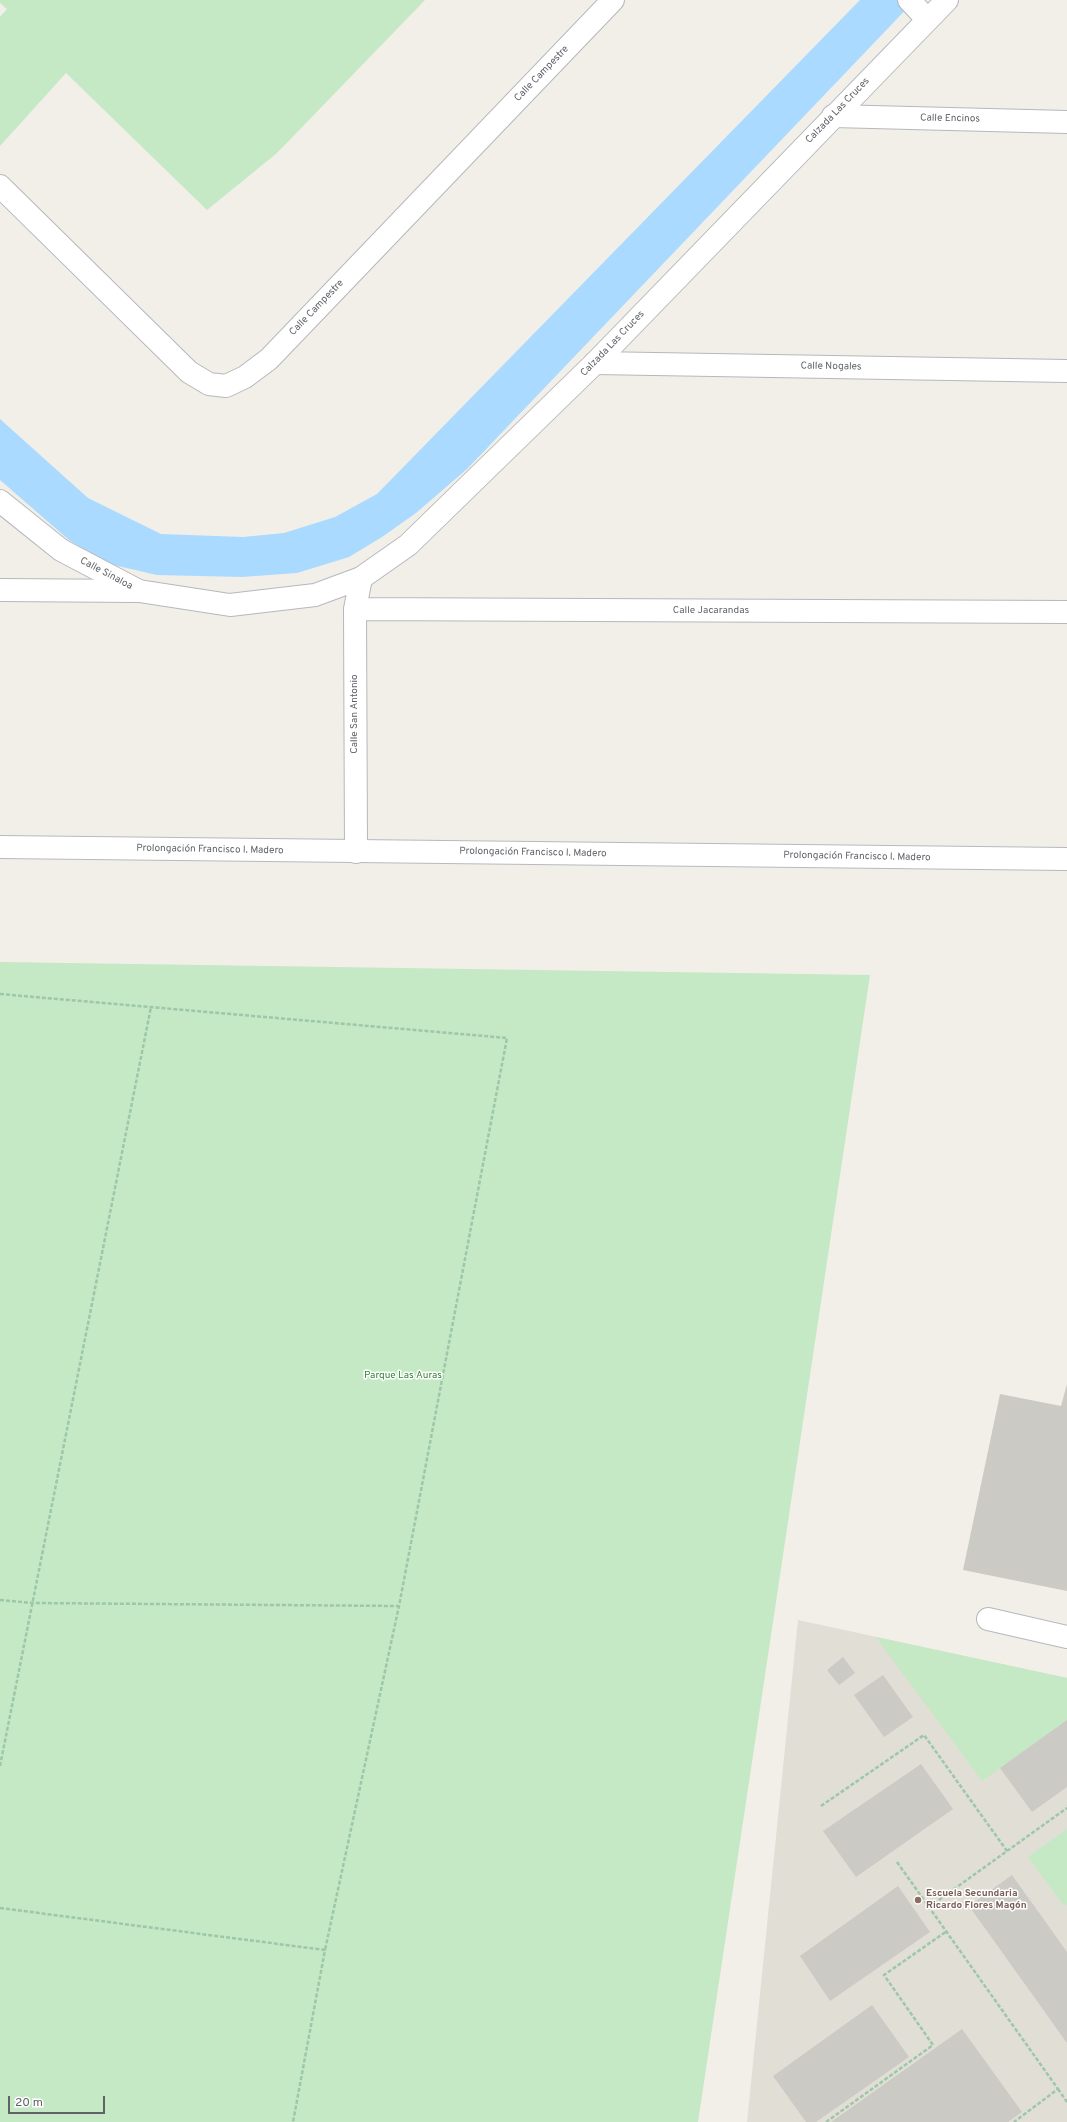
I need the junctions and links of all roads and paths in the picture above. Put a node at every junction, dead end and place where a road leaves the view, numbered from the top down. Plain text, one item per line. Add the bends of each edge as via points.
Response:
1 (613, 0) edge
2 (947, 0) edge
3 (911, 2) edge
4 (928, 19) junction
5 (833, 116) junction
6 (1067, 122) edge
7 (0, 186) edge
8 (595, 364) junction
9 (1067, 371) edge
10 (0, 501) edge
11 (361, 578) junction
12 (0, 590) edge
13 (139, 591) junction
14 (230, 605) joint
15 (355, 609) junction
16 (1067, 612) edge
17 (0, 848) edge
18 (356, 852) junction
19 (1067, 859) edge
20 (0, 994) edge
21 (151, 1007) junction
22 (0, 1600) edge
23 (33, 1603) junction
24 (399, 1606) junction
25 (988, 1619) dead end
26 (1067, 1637) edge
27 (0, 1766) edge
28 (821, 1806) dead end
29 (1067, 1808) edge
30 (1007, 1851) junction
31 (897, 1862) dead end
32 (929, 1907) junction
33 (0, 1908) edge
34 (947, 1931) junction
35 (325, 1950) junction
36 (1058, 2089) junction
37 (1067, 2102) edge
38 (293, 2122) edge
39 (826, 2122) edge
40 (1014, 2122) edge

1 - 7 street, Calle Campestre via 268,359 244,377 226,386 208,384 189,372
2 - 4 street, Calzada Las Cruces
3 - 4 street
4 - 5 street, Calzada Las Cruces
5 - 6 street, Calle Encinos
5 - 8 street, Calzada Las Cruces
8 - 9 street, Calle Nogales
8 - 11 street, Calzada Las Cruces via 408,546
10 - 13 street, Calle Sinaloa via 61,550
11 - 14 street, Calzada Las Cruces via 315,595
11 - 15 street, Calle San Antonio
12 - 13 street
13 - 14 street, Calle Sinaloa
15 - 16 street, Calle Jacarandas
15 - 18 street, Calle San Antonio
17 - 18 street, Prolongación Francisco I. Madero
18 - 19 street, Prolongación Francisco I. Madero
20 - 21 path
21 - 23 path
21 - 24 path via 507,1038
22 - 23 path
23 - 24 path
23 - 27 path
24 - 35 path
25 - 26 street
28 - 30 path via 924,1735
29 - 30 path
30 - 32 path
31 - 32 path
32 - 34 path
33 - 35 path
34 - 36 path
34 - 39 path via 884,1975 933,2045
35 - 38 path
36 - 37 path
36 - 40 path

